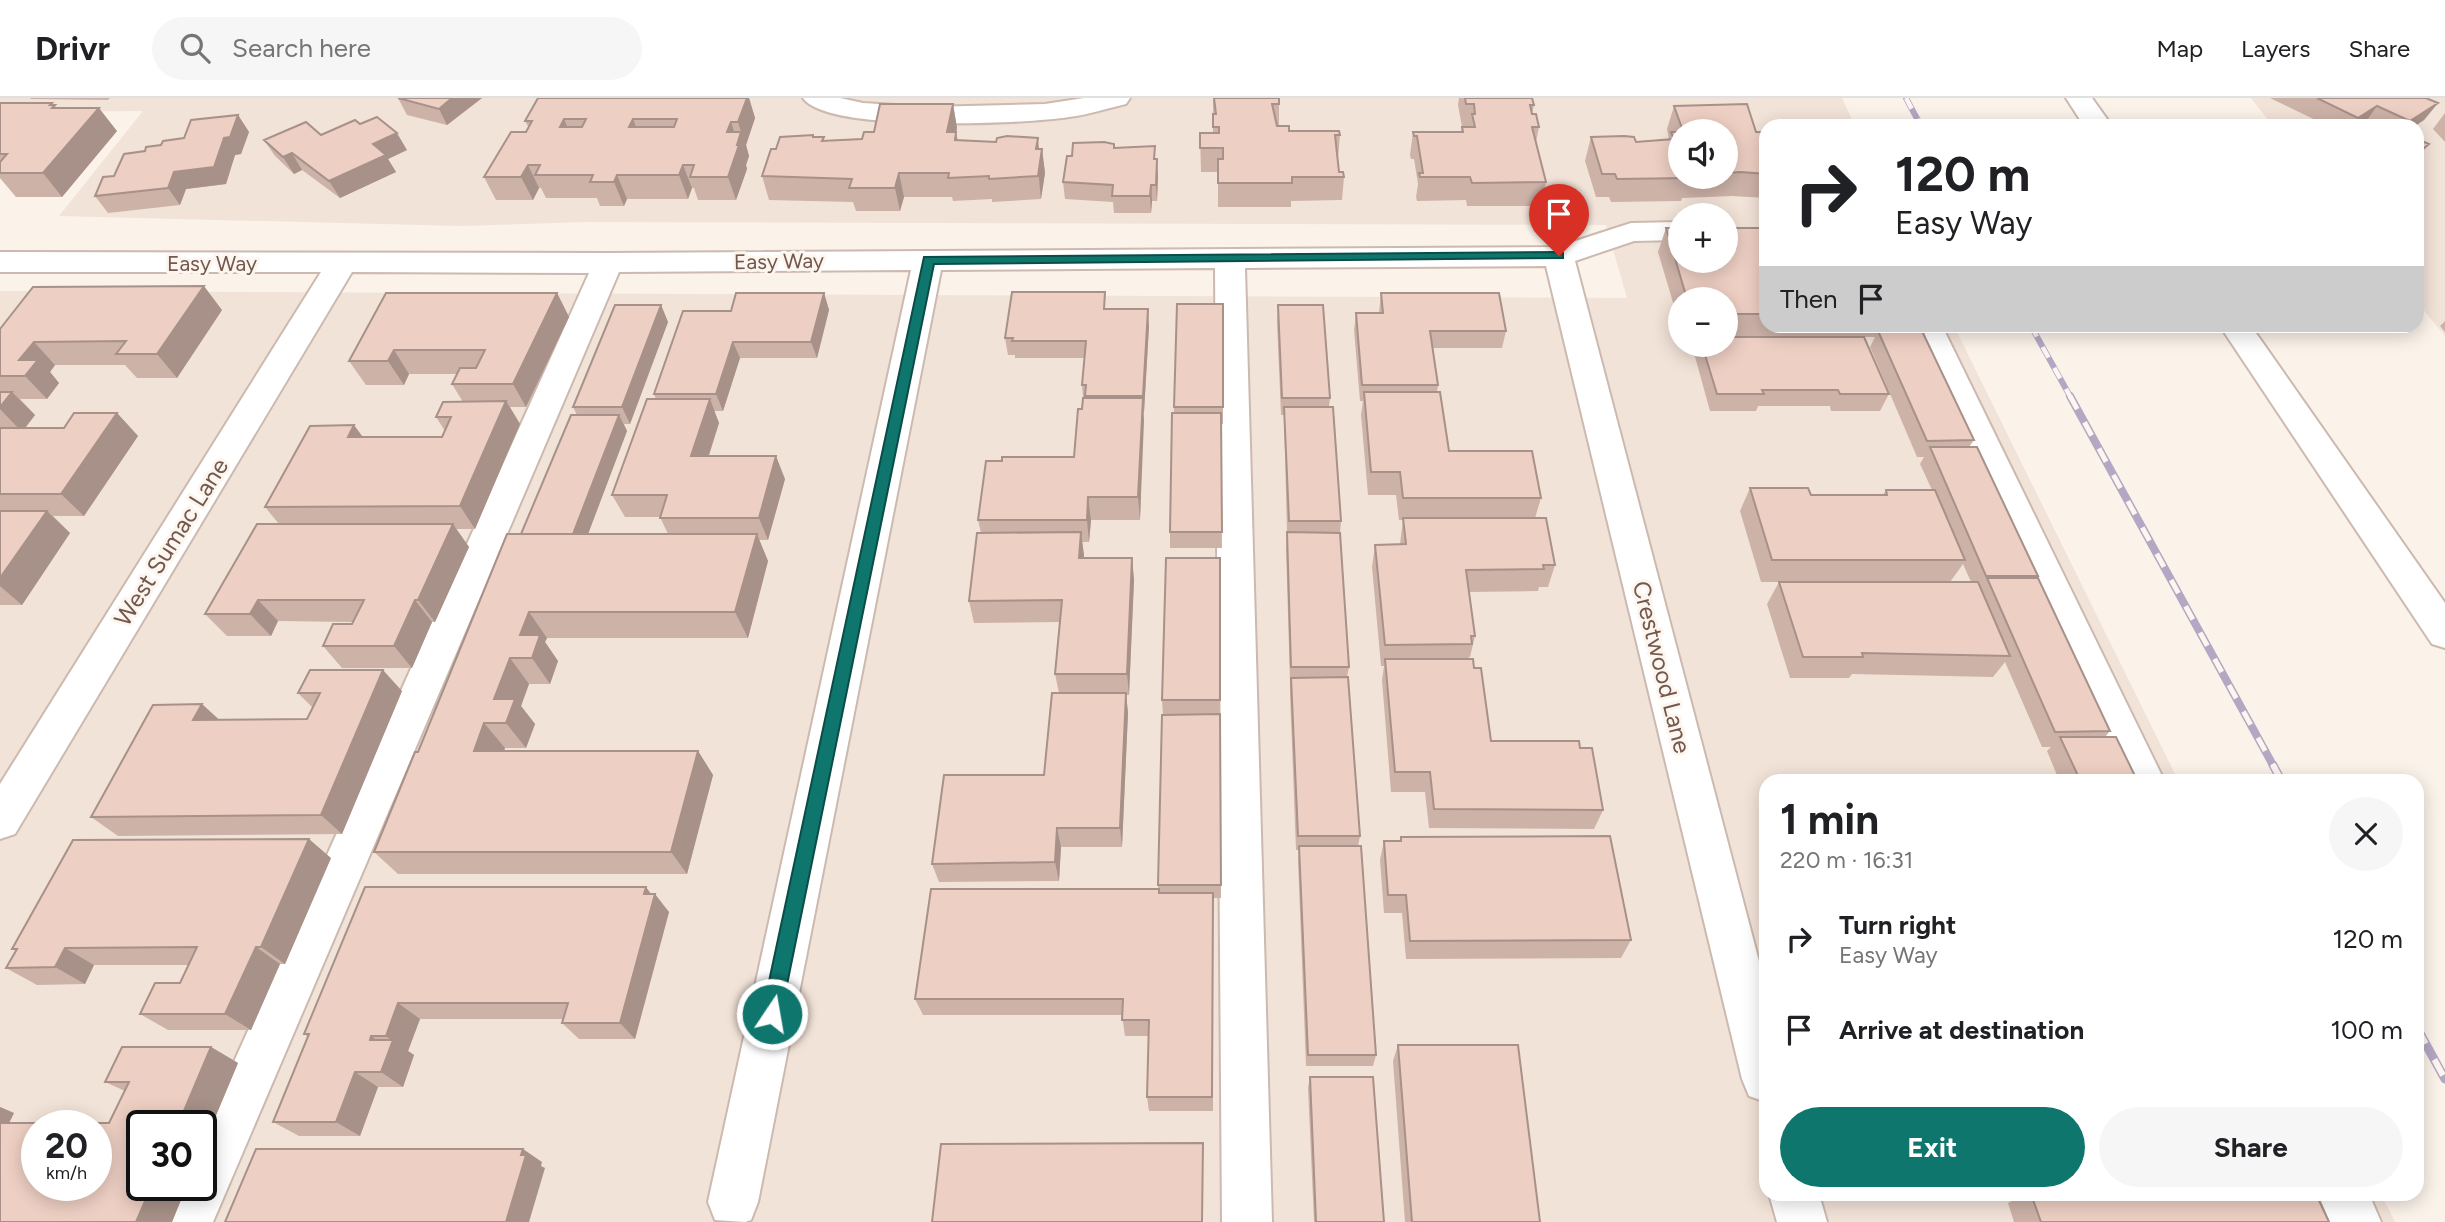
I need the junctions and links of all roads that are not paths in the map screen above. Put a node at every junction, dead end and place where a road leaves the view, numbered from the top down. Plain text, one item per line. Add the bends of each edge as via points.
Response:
1 (816, 98) edge
2 (1117, 98) edge
3 (2079, 98) edge
4 (2093, 119) edge
5 (1668, 231) edge
6 (1559, 256) junction
7 (1230, 258) junction
8 (928, 260) junction
9 (0, 262) edge
10 (67, 262) junction
11 (342, 263) junction
12 (608, 263) junction
13 (42, 294) edge
14 (1929, 333) edge
15 (2240, 333) edge
16 (2445, 633) edge
17 (2141, 774) edge
18 (0, 821) edge
19 (1759, 1051) edge
20 (1796, 1201) edge
21 (2346, 1201) edge
22 (733, 1202) dead end
23 (188, 1222) edge
24 (1247, 1222) edge
25 (1802, 1222) edge
26 (2356, 1222) edge

1 - 2 street via 875,113 1045,112
3 - 4 street
5 - 6 street, Easy Way via 1631,232
6 - 7 street, Easy Way
6 - 19 street, Crestwood Lane
7 - 8 street, Easy Way
7 - 24 street
8 - 12 street, Easy Way
8 - 22 street
9 - 10 street, Easy Way
10 - 11 street, Easy Way
10 - 13 street
11 - 12 street, Easy Way
11 - 18 street, West Sumac Lane
12 - 23 street
14 - 17 street
15 - 16 street
20 - 25 street
21 - 26 street

